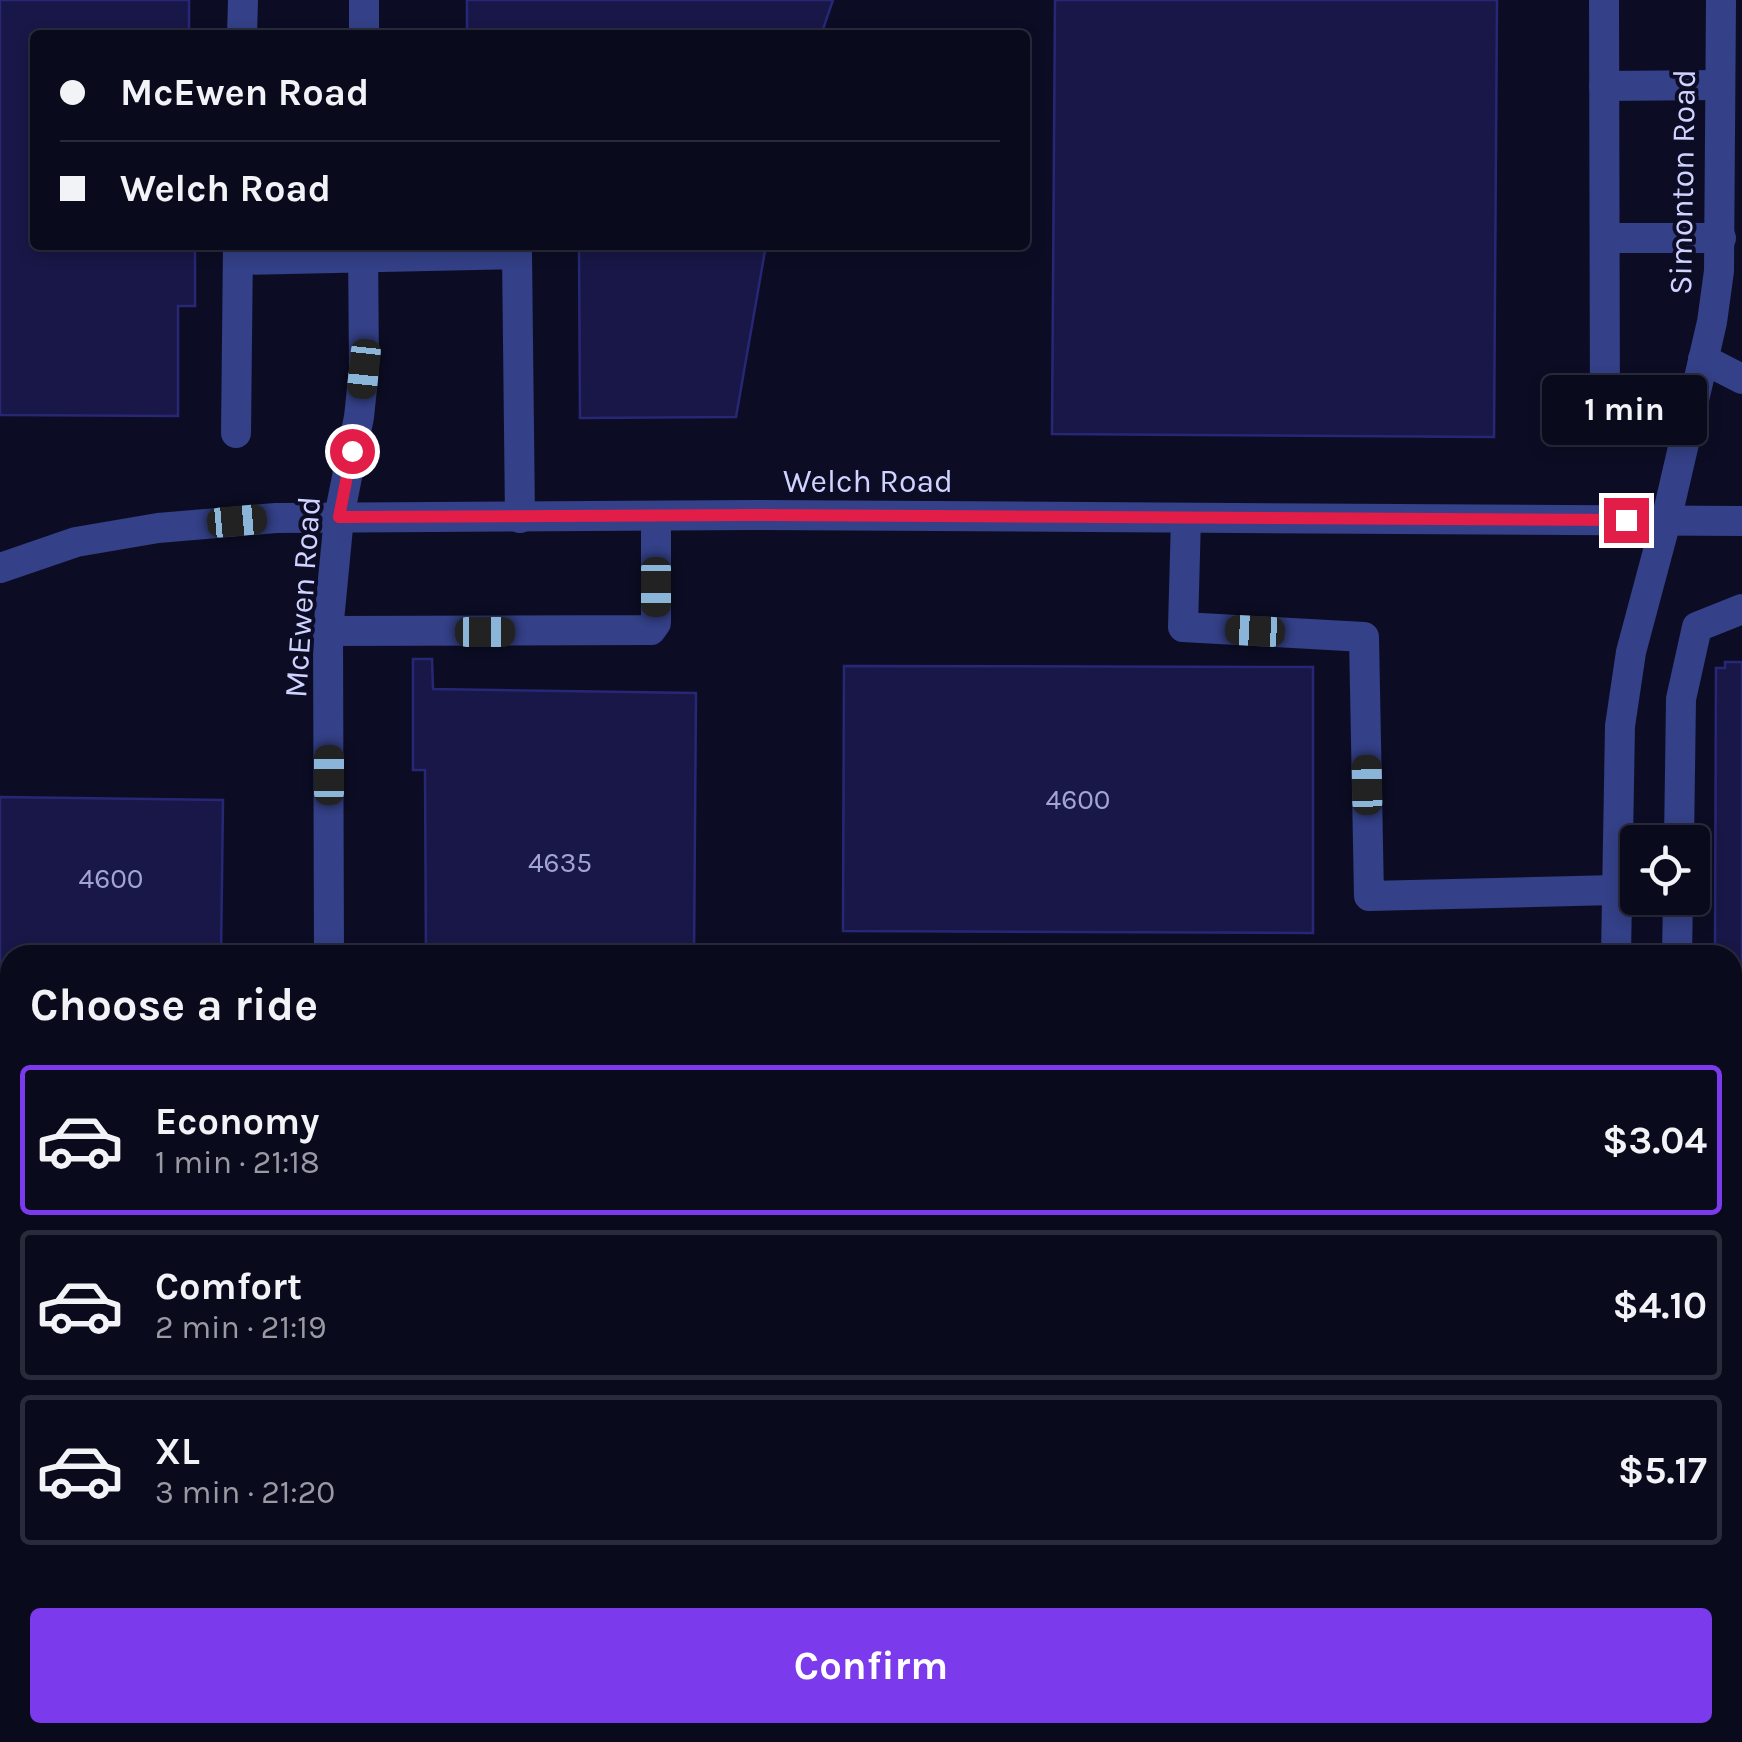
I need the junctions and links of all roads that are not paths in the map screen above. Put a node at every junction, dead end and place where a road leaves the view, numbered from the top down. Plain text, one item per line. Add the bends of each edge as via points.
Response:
1 (243, 0) edge
2 (364, 0) edge
3 (1604, 0) edge
4 (1721, 0) edge
5 (242, 30) edge
6 (364, 30) edge
7 (1720, 85) junction
8 (1604, 86) junction
9 (1605, 238) junction
10 (1721, 238) junction
11 (363, 251) edge
12 (238, 253) edge
13 (1703, 359) junction
14 (1742, 379) edge
15 (1606, 426) dead end
16 (236, 433) dead end
17 (656, 516) junction
18 (339, 517) junction
19 (520, 518) junction
20 (1186, 518) junction
21 (1666, 521) junction
22 (1742, 521) edge
23 (0, 568) edge
24 (1742, 609) edge
25 (328, 631) junction
26 (1679, 825) edge
27 (1616, 890) junction
28 (1678, 915) edge
29 (329, 945) edge
30 (1616, 945) edge
31 (1677, 945) edge

1 - 5 street
2 - 6 street
3 - 8 street
4 - 7 street, Simonton Road
7 - 8 street
7 - 10 street, Simonton Road
8 - 9 street
9 - 10 street
9 - 15 street
10 - 13 street, Simonton Road
11 - 12 street
11 - 18 street, McEwen Road via 364,369
11 - 19 street via 516,254
12 - 16 street
13 - 14 street
13 - 21 street, Simonton Road
17 - 19 street, Welch Road
17 - 20 street, Welch Road
17 - 25 street via 651,630
18 - 19 street, Welch Road
18 - 23 street, Welch Road via 158,528 76,542
18 - 25 street, McEwen Road
20 - 21 street, Welch Road
20 - 27 street via 1182,627 1364,637 1370,896
21 - 22 street, Welch Road
21 - 27 street, Simonton Road via 1630,652 1620,726
24 - 26 street via 1697,627 1682,699
25 - 29 street, McEwen Road
27 - 30 street, Simonton Road
28 - 31 street

